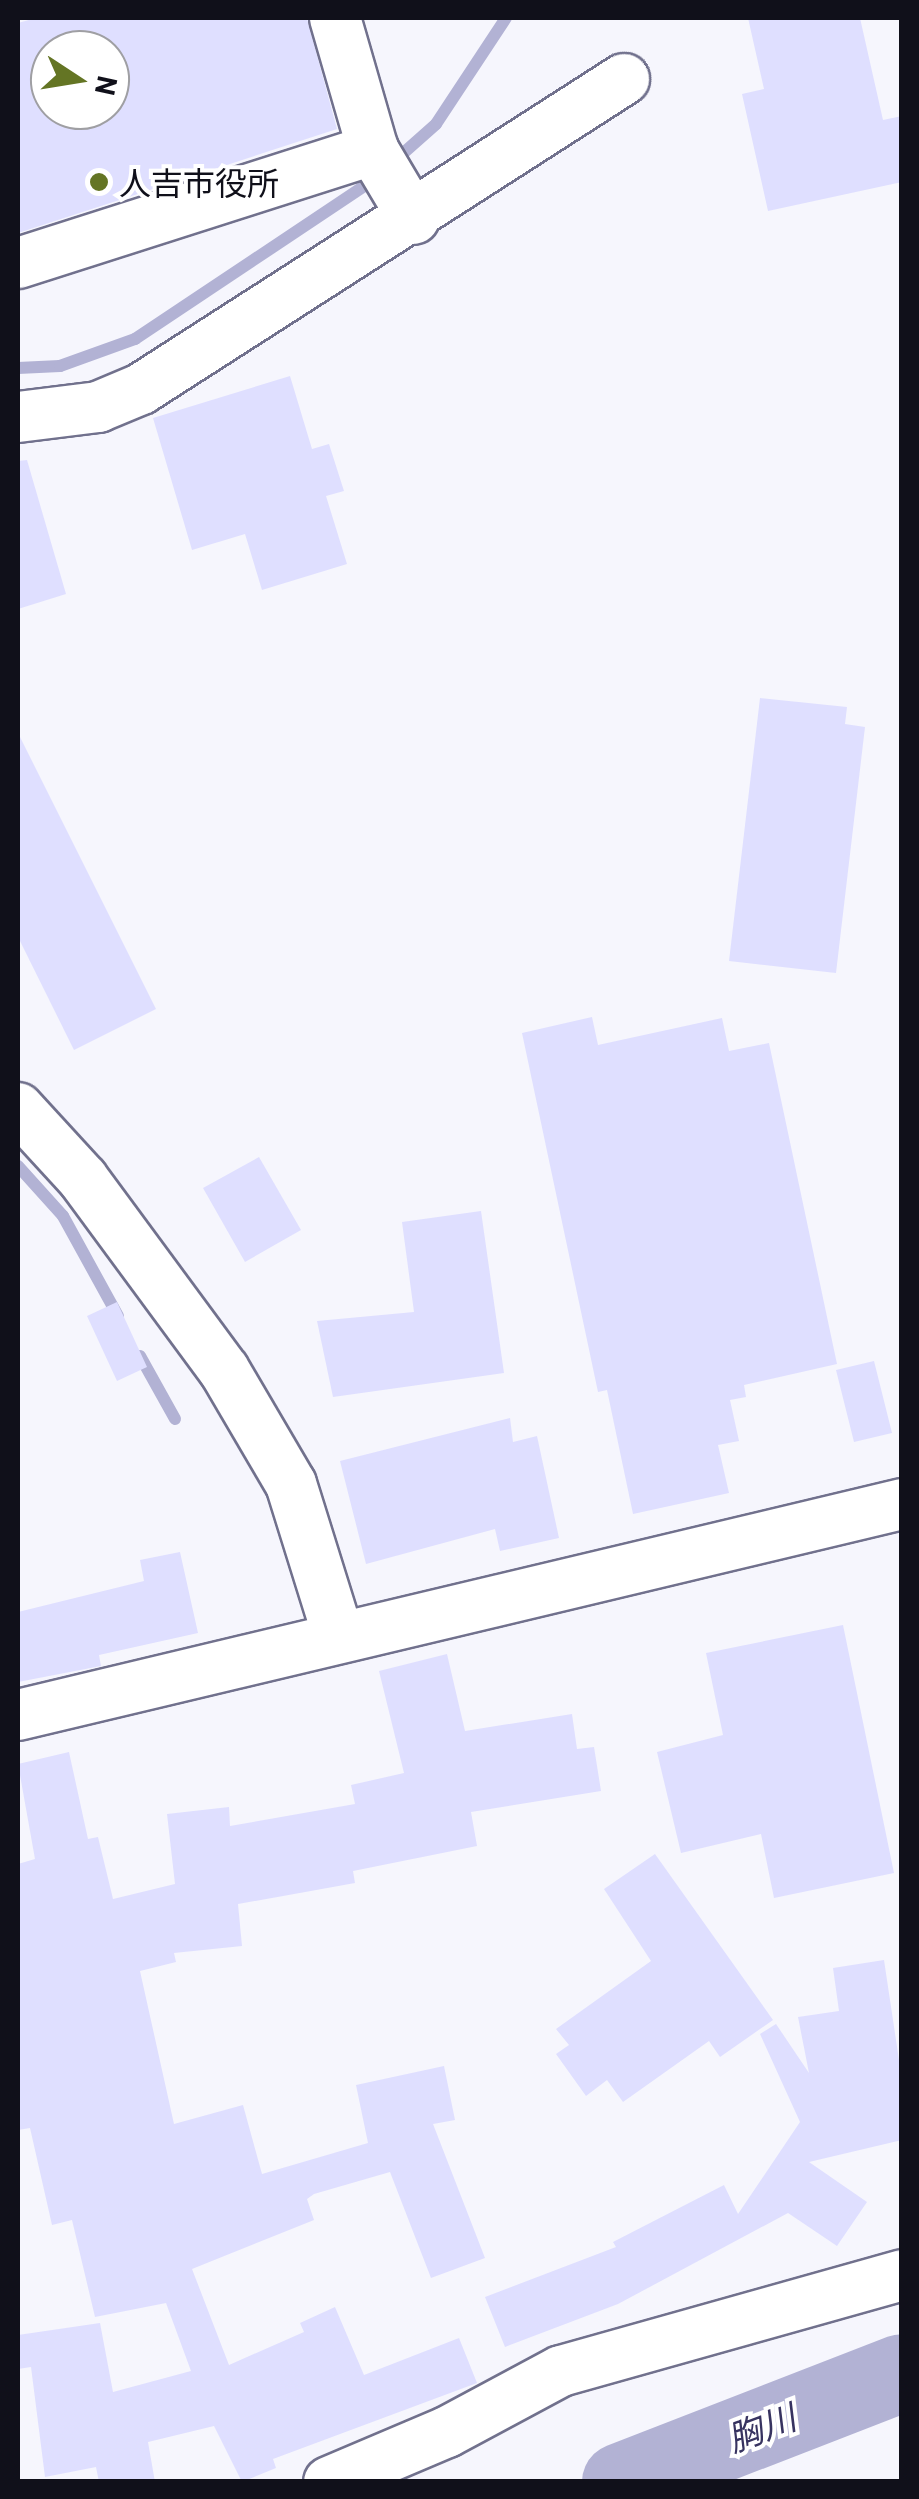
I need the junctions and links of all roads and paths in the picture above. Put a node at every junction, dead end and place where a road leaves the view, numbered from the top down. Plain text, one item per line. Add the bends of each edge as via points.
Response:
1 (335, 18) edge
2 (624, 79) dead end
3 (373, 150) junction
4 (414, 219) junction
5 (18, 263) edge
6 (18, 416) edge
7 (18, 1108) edge
8 (902, 1504) edge
9 (339, 1638) junction
10 (18, 1715) edge
11 (902, 2275) edge
12 (329, 2482) edge

1 - 3 street
2 - 4 street
3 - 4 street
3 - 5 street
4 - 6 street via 142,389 98,407
7 - 9 street via 84,1180 224,1370 292,1484
8 - 9 street
9 - 10 street
11 - 12 street via 561,2371 447,2432

